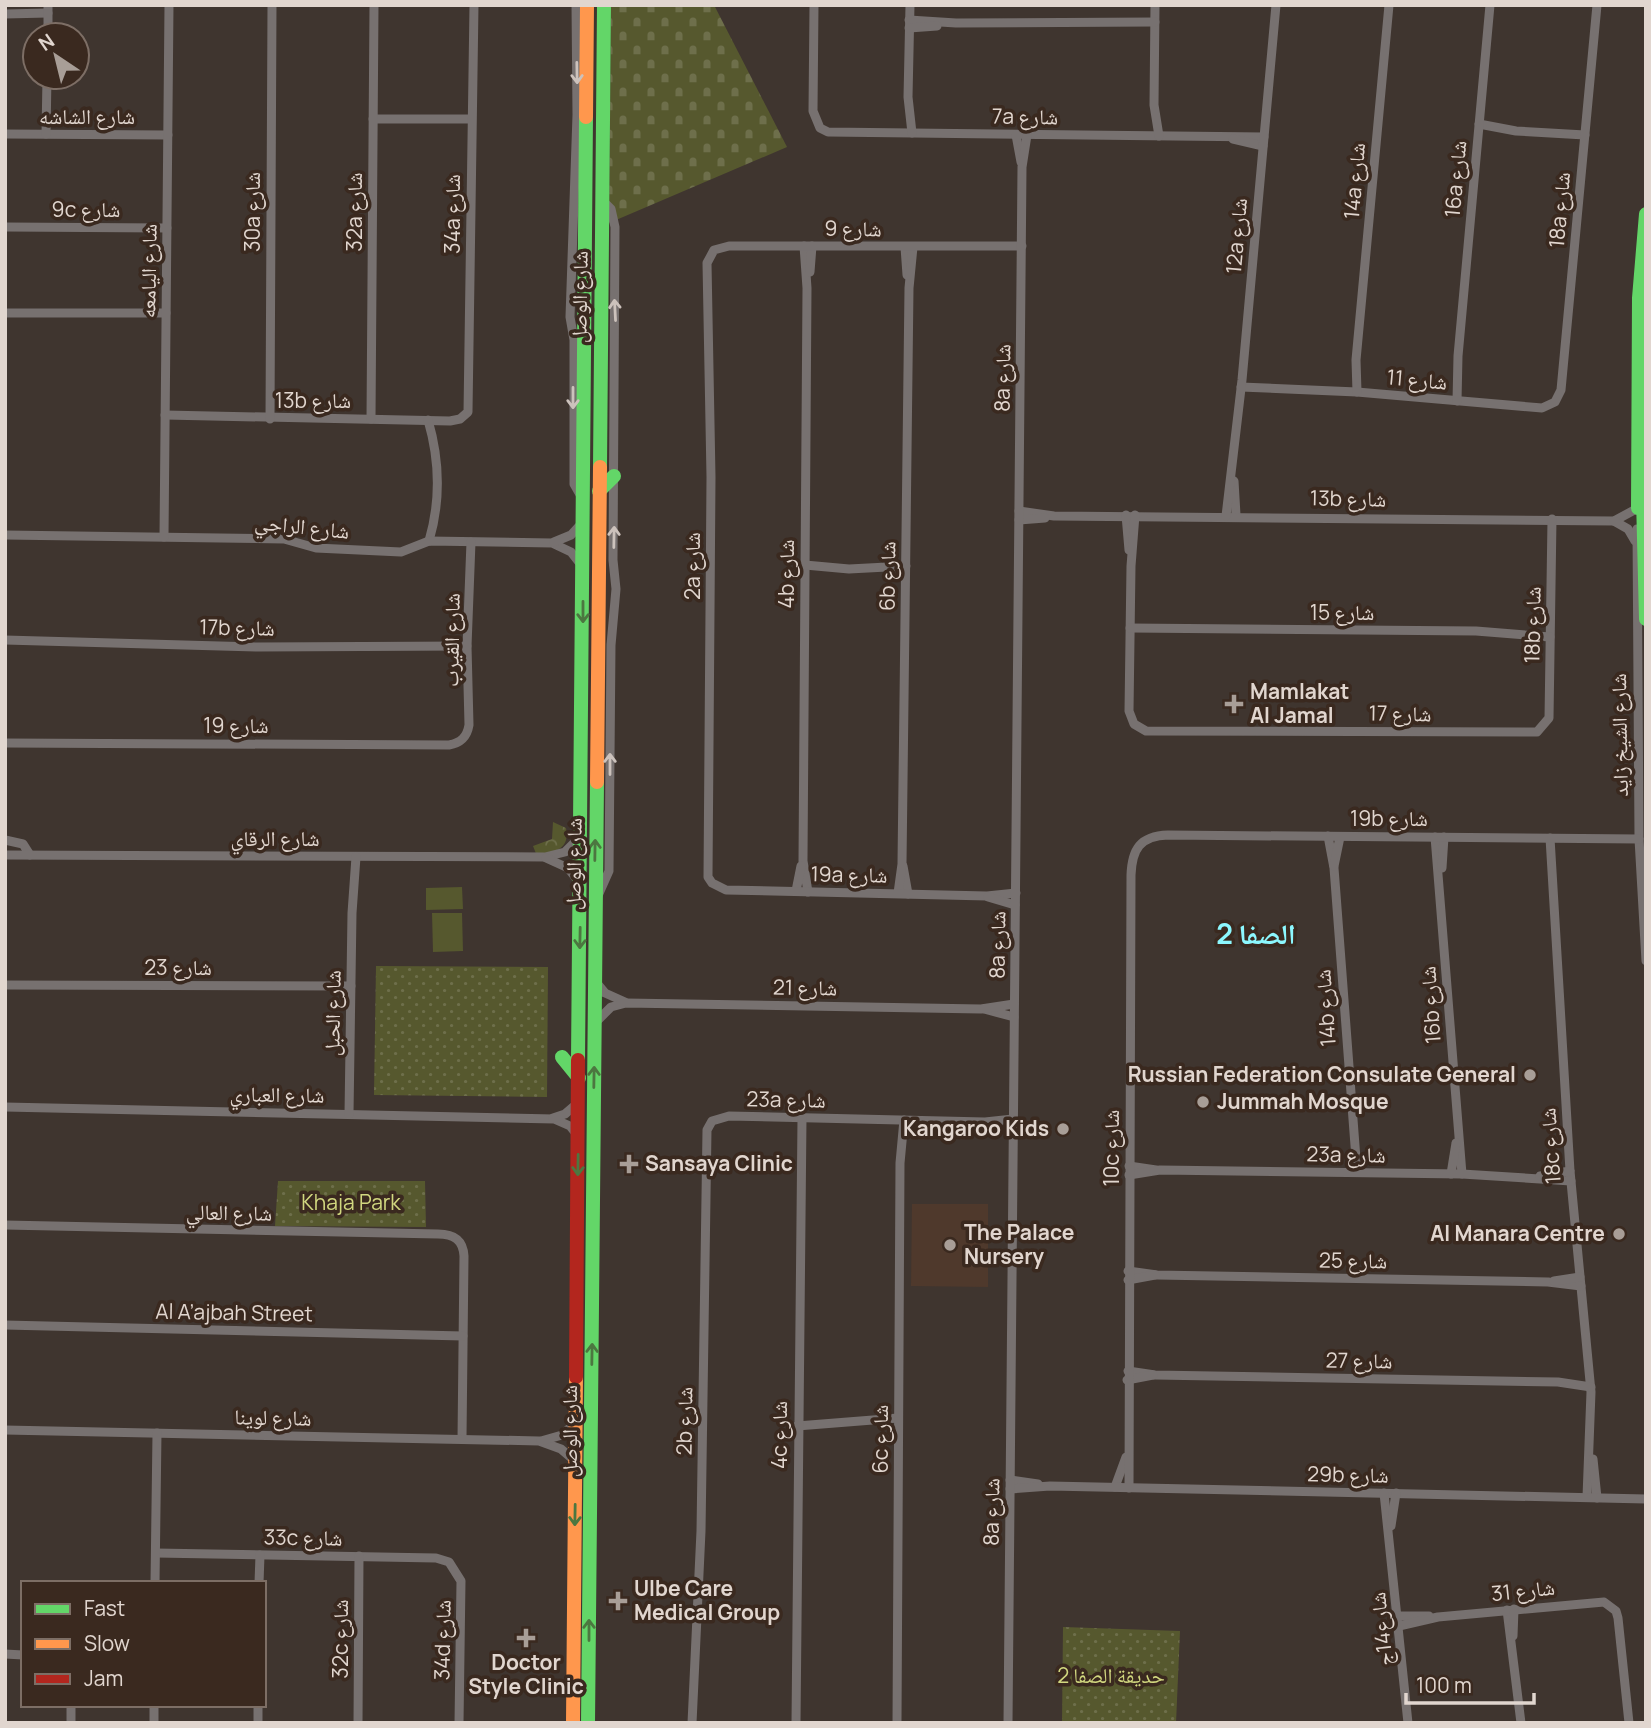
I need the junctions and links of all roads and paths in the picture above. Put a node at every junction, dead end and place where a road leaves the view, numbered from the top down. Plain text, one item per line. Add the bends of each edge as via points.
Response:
1 (169, 5) edge
2 (272, 5) edge
3 (374, 5) edge
4 (474, 5) edge
5 (576, 5) edge
6 (587, 5) edge
7 (604, 5) edge
8 (814, 5) edge
9 (909, 5) edge
10 (1155, 5) edge
11 (1276, 5) edge
12 (1389, 5) edge
13 (1490, 5) edge
14 (1597, 5) edge
15 (48, 9) edge
16 (5, 13) edge
17 (909, 24) junction
18 (1155, 26) junction
19 (47, 91) edge
20 (1154, 107) junction
21 (373, 119) junction
22 (471, 119) junction
23 (1478, 128) junction
24 (908, 133) junction
25 (5, 134) edge
26 (46, 135) junction
27 (168, 135) junction
28 (1022, 135) junction
29 (1148, 135) junction
30 (1159, 136) junction
31 (1585, 139) junction
32 (1264, 142) junction
33 (602, 200) junction
34 (1646, 214) edge
35 (5, 227) edge
36 (167, 228) junction
37 (808, 246) junction
38 (909, 247) junction
39 (714, 250) joint
40 (1022, 250) junction
41 (1641, 274) junction
42 (1646, 306) edge
43 (5, 313) edge
44 (166, 313) junction
45 (1242, 383) junction
46 (1353, 392) junction
47 (1453, 400) junction
48 (1542, 408) joint
49 (165, 415) junction
50 (270, 419) junction
51 (371, 419) junction
52 (460, 419) joint
53 (428, 420) junction
54 (1646, 472) edge
55 (614, 476) junction
56 (599, 491) junction
57 (584, 500) junction
58 (1638, 508) junction
59 (1131, 515) junction
60 (1019, 516) junction
61 (1231, 516) junction
62 (1552, 519) junction
63 (584, 520) junction
64 (1615, 521) junction
65 (5, 535) edge
66 (164, 537) junction
67 (429, 541) junction
68 (471, 542) junction
69 (552, 543) junction
70 (1637, 543) junction
71 (805, 568) junction
72 (583, 569) junction
73 (906, 570) junction
74 (1646, 619) edge
75 (1130, 632) junction
76 (1550, 634) junction
77 (5, 640) edge
78 (467, 646) junction
79 (1542, 729) joint
80 (464, 737) joint
81 (5, 743) edge
82 (581, 836) junction
83 (1328, 836) junction
84 (1340, 836) junction
85 (1439, 837) junction
86 (1550, 838) junction
87 (1639, 839) junction
88 (5, 840) edge
89 (1140, 842) joint
90 (5, 855) edge
91 (30, 855) junction
92 (352, 856) junction
93 (545, 858) junction
94 (803, 861) junction
95 (1334, 868) junction
96 (712, 883) joint
97 (580, 884) junction
98 (796, 891) junction
99 (808, 892) junction
100 (1016, 893) junction
101 (903, 894) junction
102 (987, 896) junction
103 (594, 902) junction
104 (1016, 905) junction
105 (1646, 961) edge
106 (595, 981) junction
107 (5, 985) edge
108 (351, 986) junction
109 (626, 1003) junction
110 (1014, 1004) junction
111 (983, 1009) junction
112 (1014, 1017) junction
113 (594, 1024) junction
114 (562, 1058) dead end
115 (579, 1078) junction
116 (579, 1102) junction
117 (5, 1107) edge
118 (349, 1114) junction
119 (799, 1118) junction
120 (548, 1119) junction
121 (901, 1120) junction
122 (712, 1121) joint
123 (1013, 1123) junction
124 (578, 1136) junction
125 (1129, 1170) junction
126 (1570, 1171) junction
127 (1353, 1172) junction
128 (1456, 1174) junction
129 (1535, 1177) junction
130 (1571, 1181) junction
131 (5, 1225) edge
132 (1128, 1275) junction
133 (1580, 1282) junction
134 (5, 1325) edge
135 (463, 1336) junction
136 (1127, 1375) junction
137 (1590, 1382) junction
138 (584, 1390) junction
139 (797, 1421) junction
140 (576, 1422) junction
141 (898, 1423) junction
142 (5, 1430) edge
143 (157, 1433) junction
144 (462, 1439) junction
145 (540, 1441) junction
146 (1127, 1456) junction
147 (591, 1459) junction
148 (576, 1462) junction
149 (600, 1472) dead end
150 (1010, 1485) junction
151 (1115, 1487) junction
152 (1129, 1488) junction
153 (1384, 1493) junction
154 (1395, 1493) junction
155 (1592, 1497) junction
156 (1646, 1499) edge
157 (1390, 1531) junction
158 (156, 1553) junction
159 (260, 1555) junction
160 (359, 1556) junction
161 (449, 1562) joint
162 (155, 1581) edge
163 (259, 1581) edge
164 (1511, 1609) junction
165 (1398, 1616) junction
166 (1438, 1617) junction
167 (1399, 1626) junction
168 (896, 1720) edge
169 (594, 1722) edge
170 (358, 1723) edge
171 (459, 1723) edge
172 (573, 1723) edge
173 (692, 1723) edge
174 (794, 1723) edge
175 (1008, 1723) edge
176 (1408, 1723) edge
177 (1521, 1723) edge
178 (1629, 1723) edge

1 - 27 street, شارع اليامعه
2 - 50 street, 30a شارع
3 - 21 street, 32a شارع
4 - 22 street, 34a شارع
5 -> 57 street, شارع الوصل via 570,312 574,479
6 - 57 main road, شارع الوصل
7 - 33 main road, شارع الوصل
8 - 24 street, 7a شارع via 813,111 820,128 837,133
9 - 17 street
10 - 18 street
11 - 32 street, 12a شارع
12 - 46 street, 14a شارع
13 - 23 street, 16a شارع
14 - 31 street, 18a شارع
15 - 16 street
17 - 18 street
17 - 24 street
18 - 20 street
19 - 26 street
20 - 29 street
20 - 30 street
21 - 22 street
21 - 51 street, 32a شارع
22 - 52 street, 34a شارع via 470,402
23 - 31 street
23 - 47 street, 16a شارع
24 - 28 street, 7a شارع
25 - 26 street, شارع الشاشه
26 - 27 street, شارع الشاشه
27 - 36 street, شارع اليامعه
28 - 29 street, 7a شارع
28 - 40 street, 8a شارع
29 - 30 street, 7a شارع
30 - 32 street, 7a شارع via 1247,135
31 - 48 street, 18a شارع via 1561,390 1555,402
32 - 45 street, 12a شارع
55 -> 33 street via 615,227 611,209
33 - 56 main road, شارع الوصل
34 - 41 main road
35 - 36 street, 9c شارع
36 - 44 street, شارع اليامعه
37 - 38 street, شارع 9
37 - 39 street, شارع 9
37 - 71 street, 4b شارع
38 - 40 street, شارع 9
38 - 73 street, 6b شارع
39 - 96 street, 2a شارع via 707,263 711,477 707,869
40 - 60 street, 8a شارع
41 - 42 main road
41 - 58 main road
43 - 44 street
44 - 49 street, شارع اليامعه
45 - 46 street, شارع 11
45 - 61 street, 12a شارع
46 - 47 street, شارع 11
47 - 48 street, شارع 11
49 - 50 street, 13b شارع
49 - 66 street, شارع اليامعه
50 - 51 street, 13b شارع
51 - 53 street, 13b شارع
52 - 53 street, 13b شارع
53 - 67 street via 438,481
54 - 74 main road via 1642,512
55 - 56 main road
103 -> 55 street via 609,871
103 -> 56 main road, شارع الوصل
57 - 63 main road, شارع الوصل
58 - 64 street
58 - 70 street, شارع الشيخ زايد
59 - 60 street, 13b شارع
59 - 61 street, 13b شارع
59 - 75 street
60 - 100 street, 8a شارع
61 - 62 street, 13b شارع
62 - 64 street, 13b شارع
62 - 76 street, 18b شارع
63 - 69 street via 570,535
63 - 72 main road, شارع الوصل
64 - 70 street via 1628,529
65 - 66 street, شارع الراجي
66 - 67 street, شارع الراجي via 284,539 310,547 401,552
67 - 68 street, شارع الراجي
68 - 69 street, شارع الراجي
68 - 78 street, شارع القيرب
69 - 72 street via 571,552
70 - 87 street, شارع الشيخ زايد
71 - 73 street
71 - 94 street, 4b شارع
72 -> 82 main road, شارع الوصل
73 - 101 street, 6b شارع
75 - 76 street, شارع 15
75 - 79 street, شارع 17 via 1129,711 1134,724 1146,731 1531,733
76 - 79 street, 18b شارع via 1549,718
77 - 78 street, 17b شارع via 258,647
78 - 80 street, شارع القيرب via 469,725
80 - 81 street, شارع 19 via 449,745
82 - 93 street, شارع الرقاي via 565,852
82 - 97 main road, شارع الوصل
83 - 84 street, 19b شارع
83 - 89 street, 19b شارع via 1160,835
83 - 95 street, 14b شارع
84 - 85 street, 19b شارع
84 - 95 street, 14b شارع
85 - 86 street, 19b شارع
85 - 128 street, 16b شارع via 1457,1124
86 - 87 street, 19b شارع
86 - 126 street, 18c شارع
87 - 105 street, شارع الشيخ زايد
88 - 91 street via 23,844
89 - 125 street, 10c شارع via 1132,856 1131,875
90 - 91 street, شارع الرقاي
91 - 92 street, شارع الرقاي
92 - 93 street, شارع الرقاي
92 - 108 street, شارع الحبل
93 - 97 street via 569,868
94 - 98 street, 4b شارع
94 - 99 street, 4b شارع
95 - 127 street, 14b شارع
96 - 98 street, 19a شارع via 726,890
97 -> 115 main road, شارع الوصل
98 - 99 street, 19a شارع
99 - 101 street, 19a شارع
100 - 102 street, 19a شارع
100 - 104 street, 8a شارع
101 - 102 street, 19a شارع
102 - 104 street, 19a شارع
103 - 106 main road, شارع الوصل
104 - 110 street, 8a شارع
106 - 109 street via 611,997
106 - 113 main road, شارع الوصل
107 - 108 street, شارع 23
108 - 118 street, شارع الحبل
109 - 111 street, شارع 21
109 - 113 street via 611,1007
110 - 111 street, شارع 21
110 - 112 street, 8a شارع
111 - 112 street, شارع 21
112 - 123 street, 8a شارع
138 -> 113 main road, شارع الوصل
114 - 115 main road
115 - 116 main road, شارع الوصل
116 - 120 street, شارع العباري via 565,1114
116 - 124 main road, شارع الوصل
117 - 118 street, شارع العباري
118 - 120 street, شارع العباري
119 - 121 street, 23a شارع
119 - 122 street, 23a شارع via 729,1116
119 - 139 street, 4c شارع
120 - 124 street, شارع العباري via 565,1123
121 - 123 street, 23a شارع
121 - 141 street, 6c شارع
122 - 173 street, 2b شارع via 705,1141 701,1531
123 - 150 street, 8a شارع
124 -> 138 main road, شارع الوصل
125 - 127 street, 23a شارع
125 - 132 street, 10c شارع
126 - 129 street, 23a شارع
126 - 130 street, 18c شارع
127 - 128 street, 23a شارع
128 - 129 street, 23a شارع
129 - 130 street, 23a شارع
130 - 133 street, 18c شارع
131 - 135 street, شارع العالي via 446,1234 464,1248
132 - 133 street, شارع 25
132 - 136 street, 10c شارع
133 - 137 street, 18c شارع
134 - 135 street, Al A’ajbah Street
135 - 144 street, شارع العالي
136 - 137 street, شارع 27
136 - 146 street, 10c شارع
137 - 155 street, 18c شارع
138 - 140 main road, شارع الوصل
138 - 147 main road, شارع الوصل
139 - 141 street
139 - 174 street, 4c شارع
140 - 145 street, شارع لوينا via 562,1435
140 - 148 main road, شارع الوصل
141 - 168 street, 6c شارع
142 - 143 street, شارع لوينا
143 - 144 street, شارع لوينا
143 - 158 street
144 - 145 street, شارع لوينا
145 - 148 street, شارع لوينا via 561,1449
146 - 151 street, 10c شارع
146 - 152 street, 10c شارع
147 - 149 main road
169 -> 147 main road, شارع الوصل
148 -> 172 main road, شارع الوصل
150 - 151 street, 29b شارع
150 - 175 street, 8a شارع
151 - 152 street, 29b شارع
152 - 153 street, 29b شارع
153 - 154 street, 29b شارع
153 - 157 street, شارع14ج
154 - 155 street, 29b شارع
154 - 157 street, شارع14ج
155 - 156 street, 29b شارع
157 - 165 street, شارع14ج
158 - 159 street, 33c شارع
158 - 162 street
159 - 160 street, 33c شارع
159 - 163 street
160 - 161 street, 33c شارع
160 - 170 street, 32c شارع
161 - 171 street, 34d شارع via 461,1581
164 - 166 street, شارع 31
164 - 177 street
164 - 178 street, شارع 31 via 1597,1601 1611,1605 1618,1618
165 - 166 street, شارع 31
165 - 167 street, شارع14ج
166 - 167 street, شارع 31
167 - 176 street, شارع14ج

